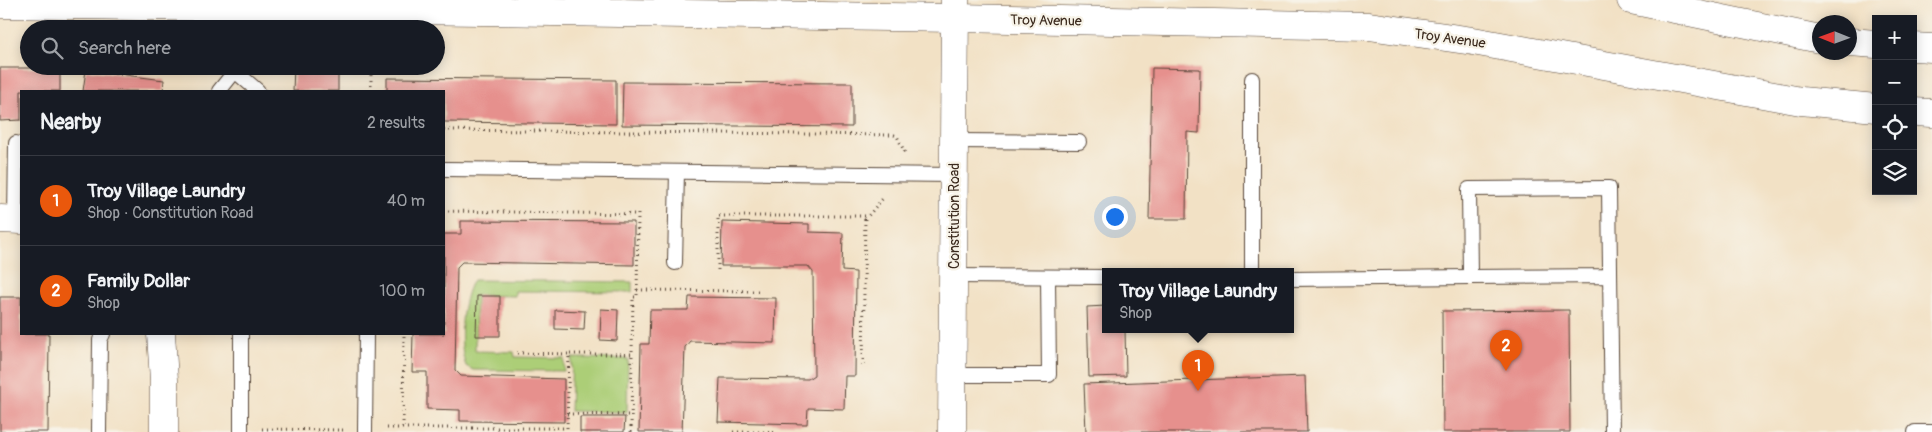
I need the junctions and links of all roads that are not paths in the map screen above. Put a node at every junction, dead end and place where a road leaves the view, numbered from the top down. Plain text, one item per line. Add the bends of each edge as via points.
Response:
1 (1631, 0) edge
2 (0, 4) edge
3 (955, 9) edge
4 (1812, 37) edge
5 (1857, 43) edge
6 (1872, 44) edge
7 (1917, 47) edge
8 (1932, 48) edge
9 (232, 75) edge
10 (240, 75) edge
11 (1252, 79) dead end
12 (220, 90) edge
13 (257, 90) edge
14 (1872, 108) edge
15 (1917, 112) edge
16 (1932, 113) edge
17 (954, 141) junction
18 (1078, 142) dead end
19 (16, 143) dead end
20 (445, 169) edge
21 (677, 172) junction
22 (954, 175) junction
23 (12, 220) edge
24 (675, 263) dead end
25 (1252, 268) edge
26 (953, 276) junction
27 (1610, 276) junction
28 (1048, 277) junction
29 (1102, 277) edge
30 (1470, 277) junction
31 (1294, 278) edge
32 (102, 335) edge
33 (161, 335) edge
34 (242, 335) edge
35 (366, 335) edge
36 (953, 376) junction
37 (241, 431) edge
38 (365, 431) edge
39 (99, 432) edge
40 (164, 432) edge
41 (952, 432) edge
42 (1612, 432) edge
43 (1915, 432) edge
44 (1932, 432) edge

1 - 4 main road
2 - 3 main road, Troy Avenue
3 - 14 main road, Troy Avenue via 1370,26 1473,41 1801,101
3 - 17 main road, Constitution Road
5 - 6 main road
7 - 8 main road
9 - 12 lane
10 - 13 lane
11 - 25 lane
15 - 16 main road
17 - 18 lane
17 - 22 main road, Constitution Road
19 - 23 lane
20 - 21 lane
21 - 22 lane
21 - 24 lane
22 - 26 main road, Constitution Road
26 - 28 lane
26 - 36 main road, Constitution Road
27 - 30 lane
27 - 30 lane via 1609,188 1591,188 1469,189
27 - 42 lane
28 - 29 lane
28 - 36 lane via 1049,375
30 - 31 lane
32 - 39 lane
33 - 40 main road
34 - 37 lane
35 - 38 lane
36 - 41 main road, Constitution Road
43 - 44 lane

